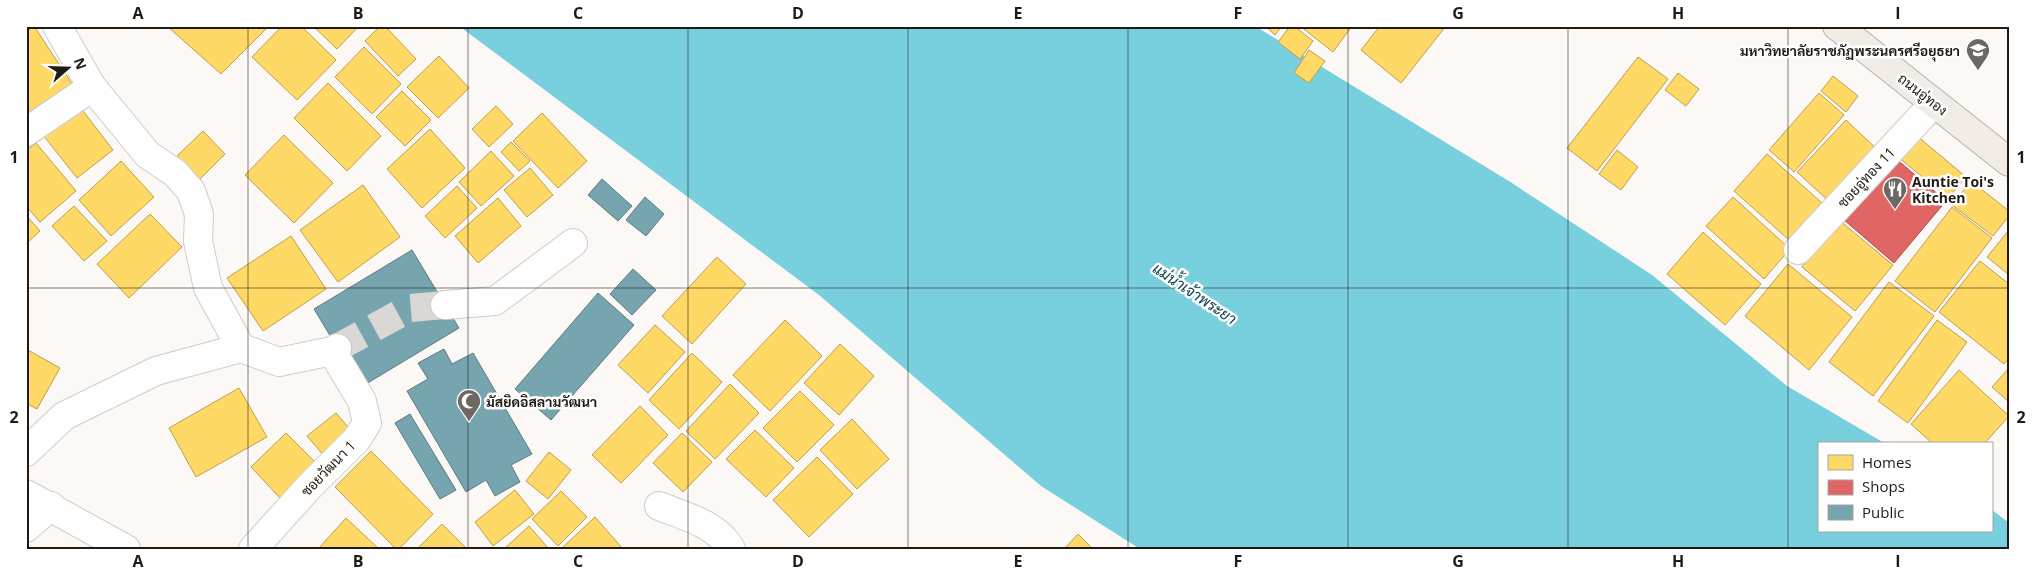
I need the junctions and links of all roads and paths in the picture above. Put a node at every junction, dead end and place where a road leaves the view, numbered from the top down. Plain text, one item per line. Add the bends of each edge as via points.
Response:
1 (56, 26) edge
2 (1837, 26) edge
3 (92, 87) junction
4 (1934, 103) junction
5 (26, 132) edge
6 (2009, 162) edge
7 (573, 242) dead end
8 (1798, 250) dead end
9 (446, 305) tunnel mouth
10 (241, 348) junction
11 (26, 452) edge
12 (26, 494) edge
13 (51, 506) junction
14 (659, 506) dead end
15 (26, 528) edge
16 (126, 549) edge
17 (253, 549) edge
18 (731, 549) edge

1 - 3 street
2 - 4 main road, ถนนอู่ทอง
3 - 5 street
3 - 10 street via 148,156 175,173 191,191 199,214 198,241 208,288
4 - 6 main road, ถนนอู่ทอง
4 - 8 street, ซอยอู่ทอง 11
7 - 9 street via 495,301
10 - 11 street via 156,371 64,416
10 - 17 street, ซอยวัฒนา 1 via 279,362 335,349 362,401 367,422 357,438
12 - 13 street
13 - 15 street
13 - 16 street
14 - 18 street via 711,528 725,538

